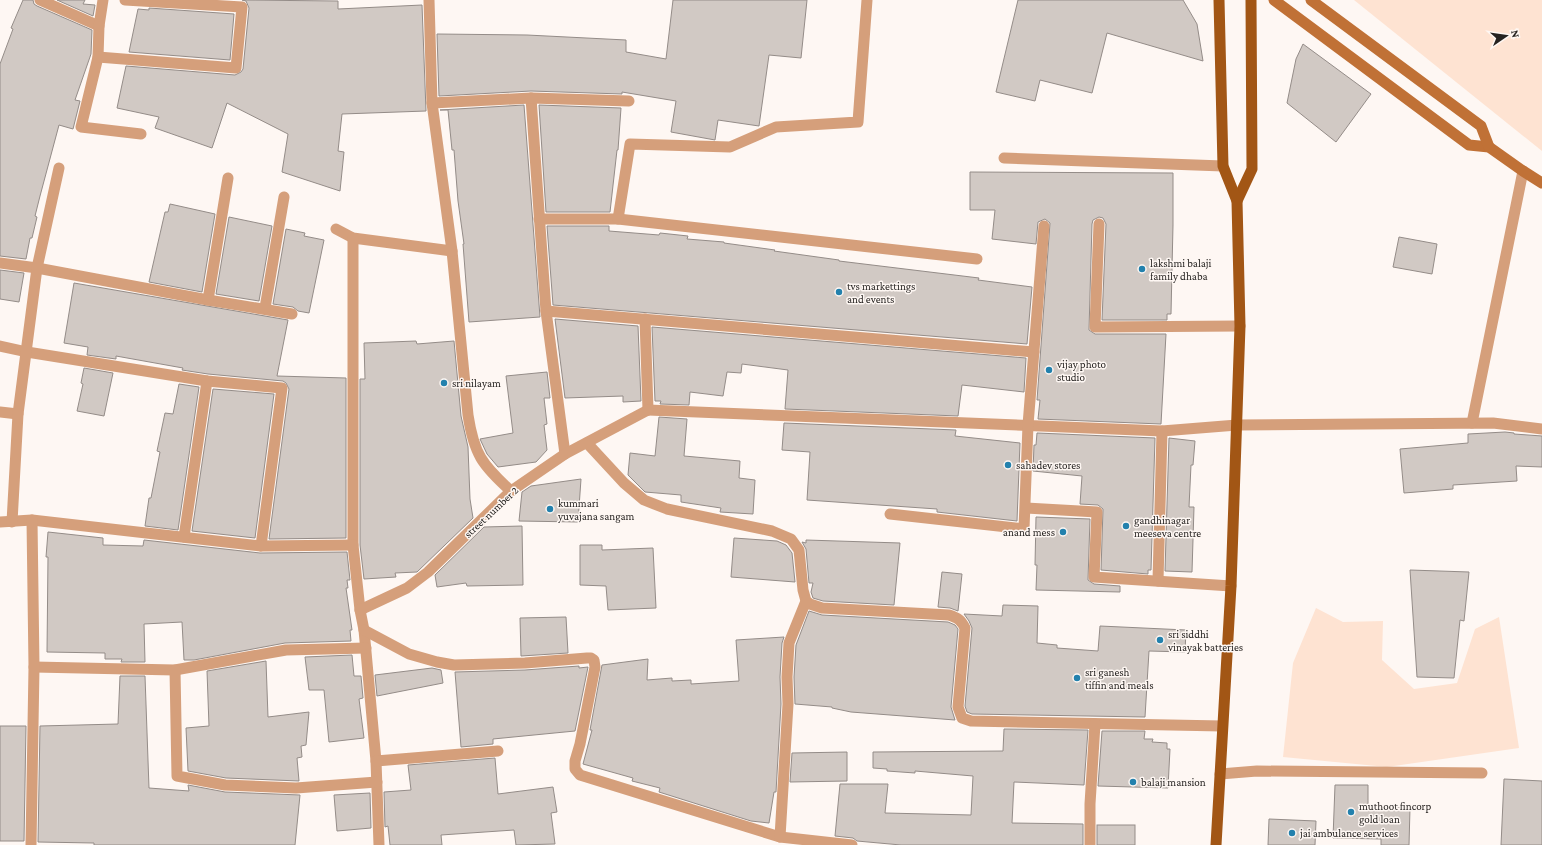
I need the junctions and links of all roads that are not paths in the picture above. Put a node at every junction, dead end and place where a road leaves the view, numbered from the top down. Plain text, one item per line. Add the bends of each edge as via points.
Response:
1 (40, 0) edge
2 (103, 0) edge
3 (125, 0) edge
4 (430, 0) edge
5 (867, 0) edge
6 (1219, 0) edge
7 (1251, 0) edge
8 (1274, 0) edge
9 (1311, 0) edge
10 (99, 26) junction
11 (98, 57) junction
12 (531, 98) junction
13 (629, 101) dead end
14 (432, 103) junction
15 (141, 134) dead end
16 (1489, 147) junction
17 (1004, 158) dead end
18 (1223, 166) junction
19 (59, 168) dead end
20 (1523, 172) junction
21 (228, 178) dead end
22 (1542, 183) edge
23 (284, 197) dead end
24 (1237, 201) junction
25 (539, 218) junction
26 (618, 219) junction
27 (1098, 224) dead end
28 (1044, 226) dead end
29 (336, 228) dead end
30 (353, 238) junction
31 (452, 251) junction
32 (977, 259) dead end
33 (0, 263) edge
34 (37, 268) junction
35 (208, 300) junction
36 (265, 308) junction
37 (546, 311) junction
38 (292, 314) dead end
39 (645, 319) junction
40 (1240, 326) junction
41 (0, 346) edge
42 (27, 352) junction
43 (1034, 352) junction
44 (207, 381) junction
45 (648, 410) junction
46 (0, 412) edge
47 (18, 414) junction
48 (1472, 423) junction
49 (1028, 425) junction
50 (1237, 425) junction
51 (1542, 429) edge
52 (1162, 431) junction
53 (587, 443) junction
54 (565, 454) junction
55 (511, 491) junction
56 (1026, 508) junction
57 (890, 514) dead end
58 (32, 520) junction
59 (0, 522) edge
60 (12, 522) junction
61 (184, 537) junction
62 (353, 545) junction
63 (261, 546) junction
64 (1158, 581) junction
65 (1231, 586) junction
66 (806, 601) junction
67 (360, 610) junction
68 (364, 630) junction
69 (366, 648) junction
70 (34, 667) junction
71 (175, 670) junction
72 (1095, 724) junction
73 (1222, 726) junction
74 (498, 751) dead end
75 (376, 761) junction
76 (1482, 773) dead end
77 (1220, 774) junction
78 (377, 782) junction
79 (780, 837) junction
80 (31, 845) edge
81 (380, 845) edge
82 (852, 845) edge
83 (1090, 845) edge
84 (1216, 845) edge

1 - 10 street
2 - 10 street
3 - 11 street via 242,7 236,68
4 - 14 street
5 - 26 street via 858,122 776,127 730,147 630,144
6 - 18 main road
7 - 24 main road via 1252,169
8 - 16 main road via 1468,145
9 - 16 main road via 1481,126
10 - 11 street
11 - 15 street via 81,127
12 - 13 street
12 - 14 street
12 - 25 street
14 - 31 street
16 - 20 main road
17 - 18 street
18 - 24 main road
19 - 34 street
20 - 22 main road
20 - 48 street
21 - 35 street
23 - 36 street
24 - 40 main road
25 - 26 street
25 - 37 street
26 - 32 street
27 - 40 street via 1095,327
28 - 43 street
29 - 30 street
30 - 31 street
30 - 62 street
31 - 55 street via 471,436 478,455 492,474
33 - 34 street
34 - 35 street
34 - 42 street
35 - 36 street
36 - 38 street
37 - 39 street
37 - 54 street
39 - 43 street
39 - 45 street
40 - 50 main road
41 - 42 street
42 - 44 street
42 - 47 street
43 - 49 street
44 - 61 street
44 - 63 street via 282,388
45 - 49 street
45 - 53 street, street number 2
46 - 47 street
47 - 60 street
48 - 50 street
48 - 51 street
49 - 52 street
49 - 56 street
50 - 52 street
50 - 65 main road
52 - 64 street
53 - 54 street, street number 2
53 - 66 street via 624,483 644,500 667,509 772,530 791,539 799,550
54 - 55 street, street number 2
55 - 67 street, street number 2 via 428,572 407,588
56 - 57 street via 1024,529
56 - 64 street via 1097,512 1094,577
58 - 60 street
58 - 61 street
58 - 70 street
59 - 60 street
61 - 63 street
62 - 63 street
62 - 67 street
64 - 65 street
65 - 73 main road
66 - 72 street via 822,608 949,615 962,621 965,628 958,707 962,718
66 - 79 street via 789,643
67 - 68 street
68 - 69 street
68 - 79 street via 409,654 454,665 593,659 595,663 575,761 575,769 580,775
69 - 71 street via 286,650
69 - 75 street
70 - 71 street
70 - 80 street
71 - 78 street via 177,776 225,785 296,788
72 - 73 street
72 - 83 street
73 - 77 main road
74 - 75 street
75 - 78 street
76 - 77 street
77 - 84 main road
78 - 81 street
79 - 82 street

